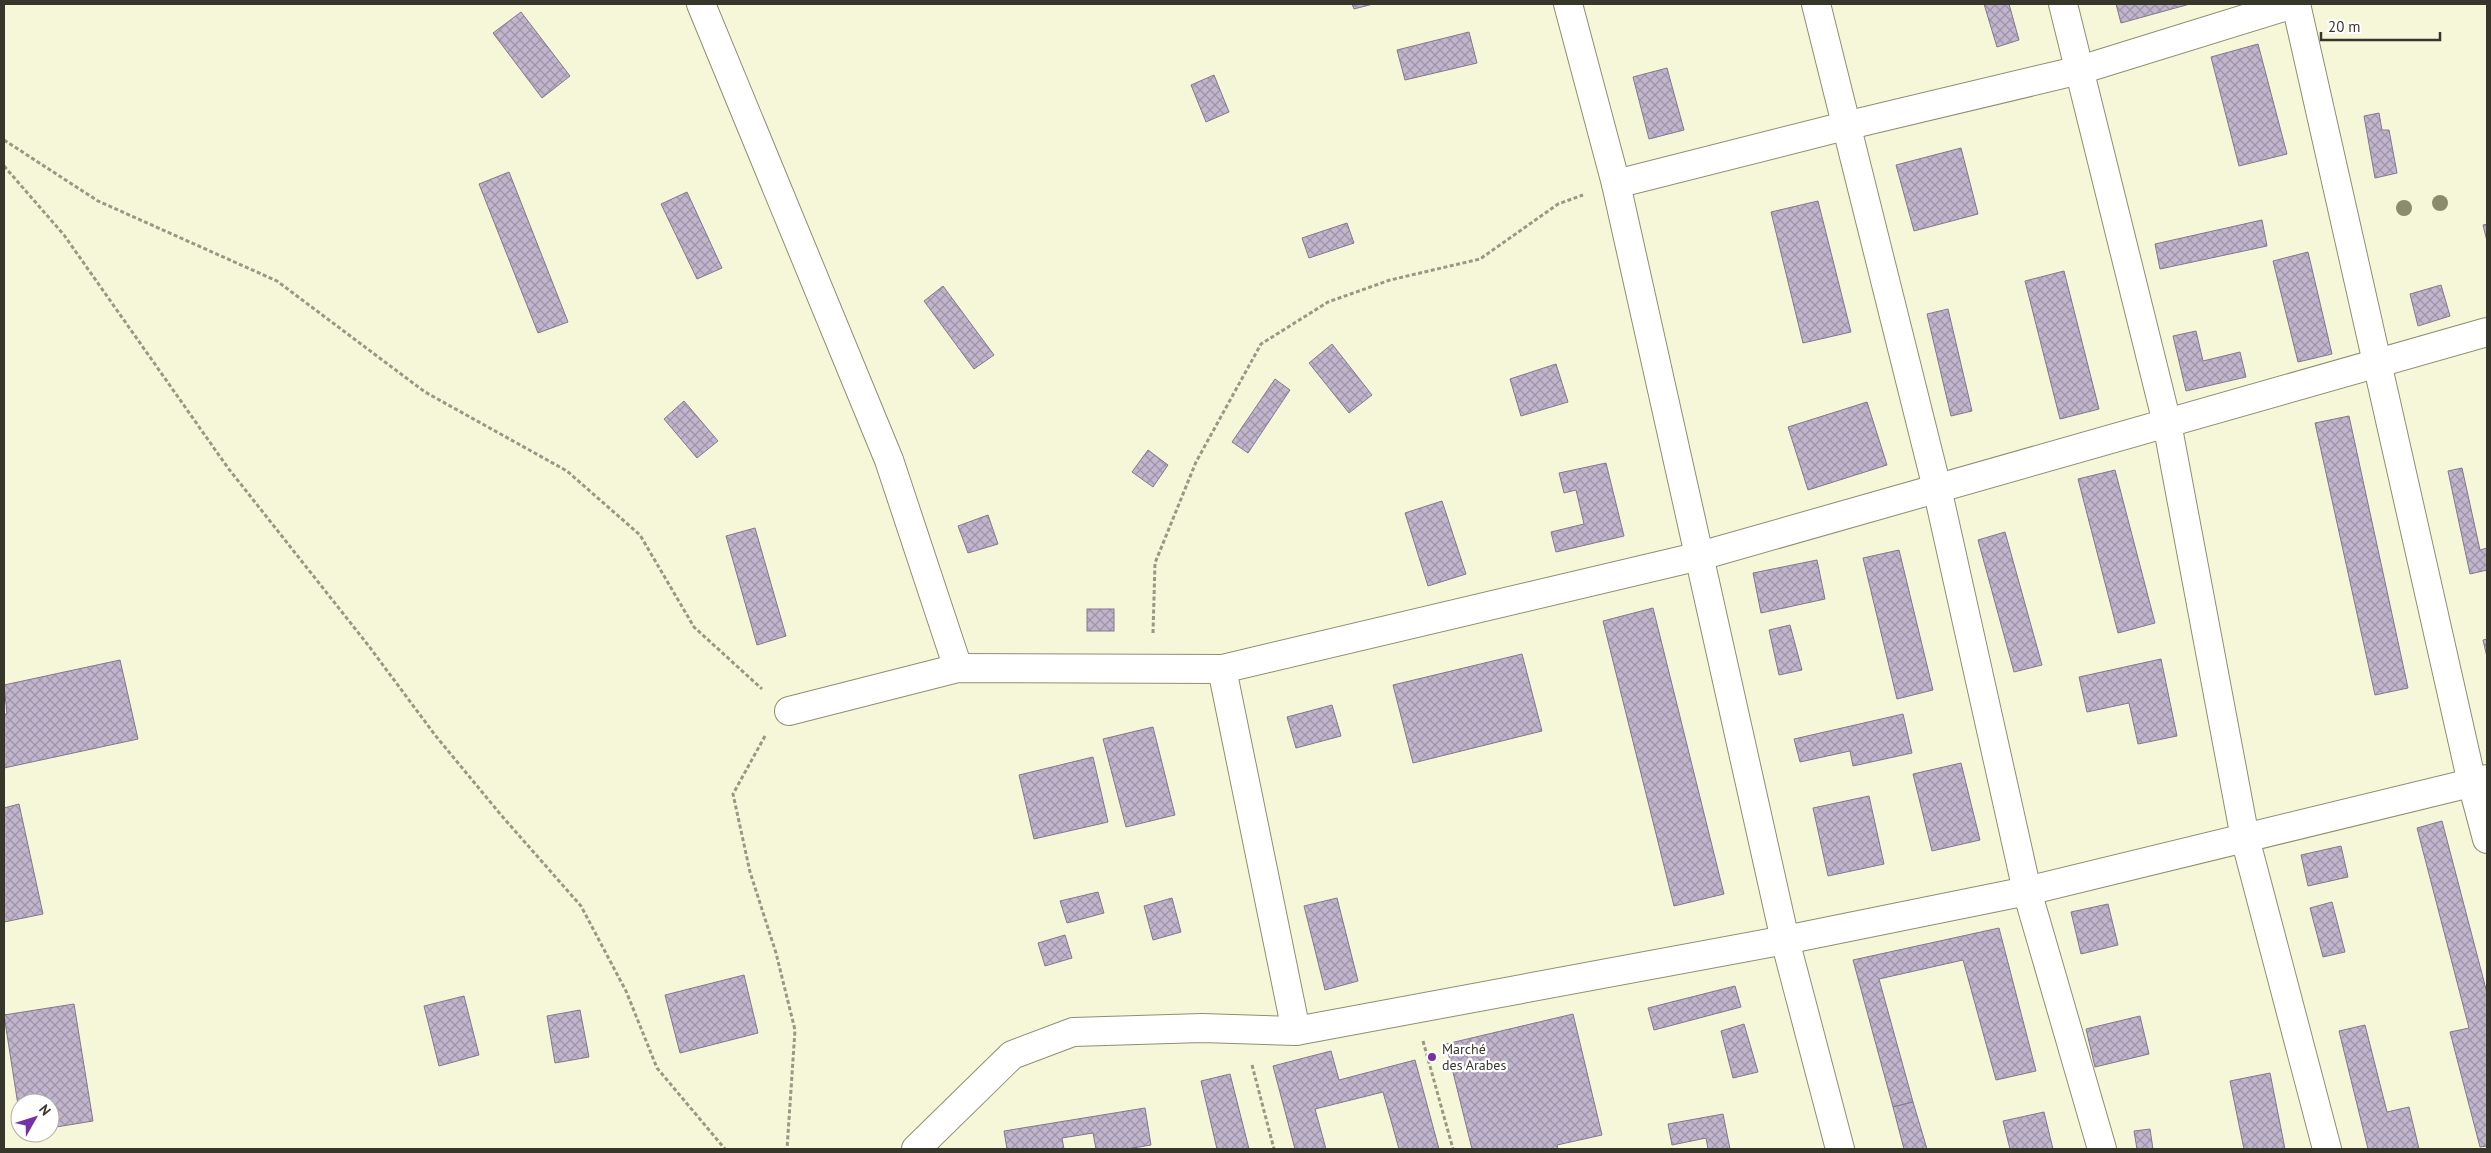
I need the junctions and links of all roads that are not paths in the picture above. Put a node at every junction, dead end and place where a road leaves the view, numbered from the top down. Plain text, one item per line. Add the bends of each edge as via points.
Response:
1 (701, 4) edge
2 (1568, 4) edge
3 (1816, 4) edge
4 (2063, 4) edge
5 (2294, 4) edge
6 (2080, 70) junction
7 (1845, 126) junction
8 (1616, 184) junction
9 (2487, 332) edge
10 (2377, 364) junction
11 (2167, 423) junction
12 (1937, 488) junction
13 (1700, 556) junction
14 (958, 668) junction
15 (1222, 669) junction
16 (789, 712) road end
17 (2480, 781) edge
18 (2245, 838) junction
19 (2487, 839) edge
20 (2027, 891) junction
21 (1785, 940) junction
22 (1296, 1032) junction
23 (916, 1149) edge
24 (1840, 1149) edge
25 (2102, 1149) edge
26 (2327, 1149) edge

1 - 14 street via 889,460
2 - 8 street
3 - 7 street
4 - 6 street
5 - 6 street
5 - 10 street
6 - 7 street
6 - 11 street
7 - 8 street
7 - 12 street
8 - 13 street
9 - 10 street
10 - 11 street
10 - 17 street
11 - 12 street
11 - 18 street
12 - 13 street
12 - 20 street
13 - 15 street
13 - 21 street
14 - 15 street
14 - 16 street
15 - 22 street
17 - 18 street
17 - 19 street
18 - 20 street
18 - 26 street
20 - 21 street
20 - 25 street
21 - 22 street
21 - 24 street
22 - 23 street via 1202,1028 1073,1032 1012,1055

